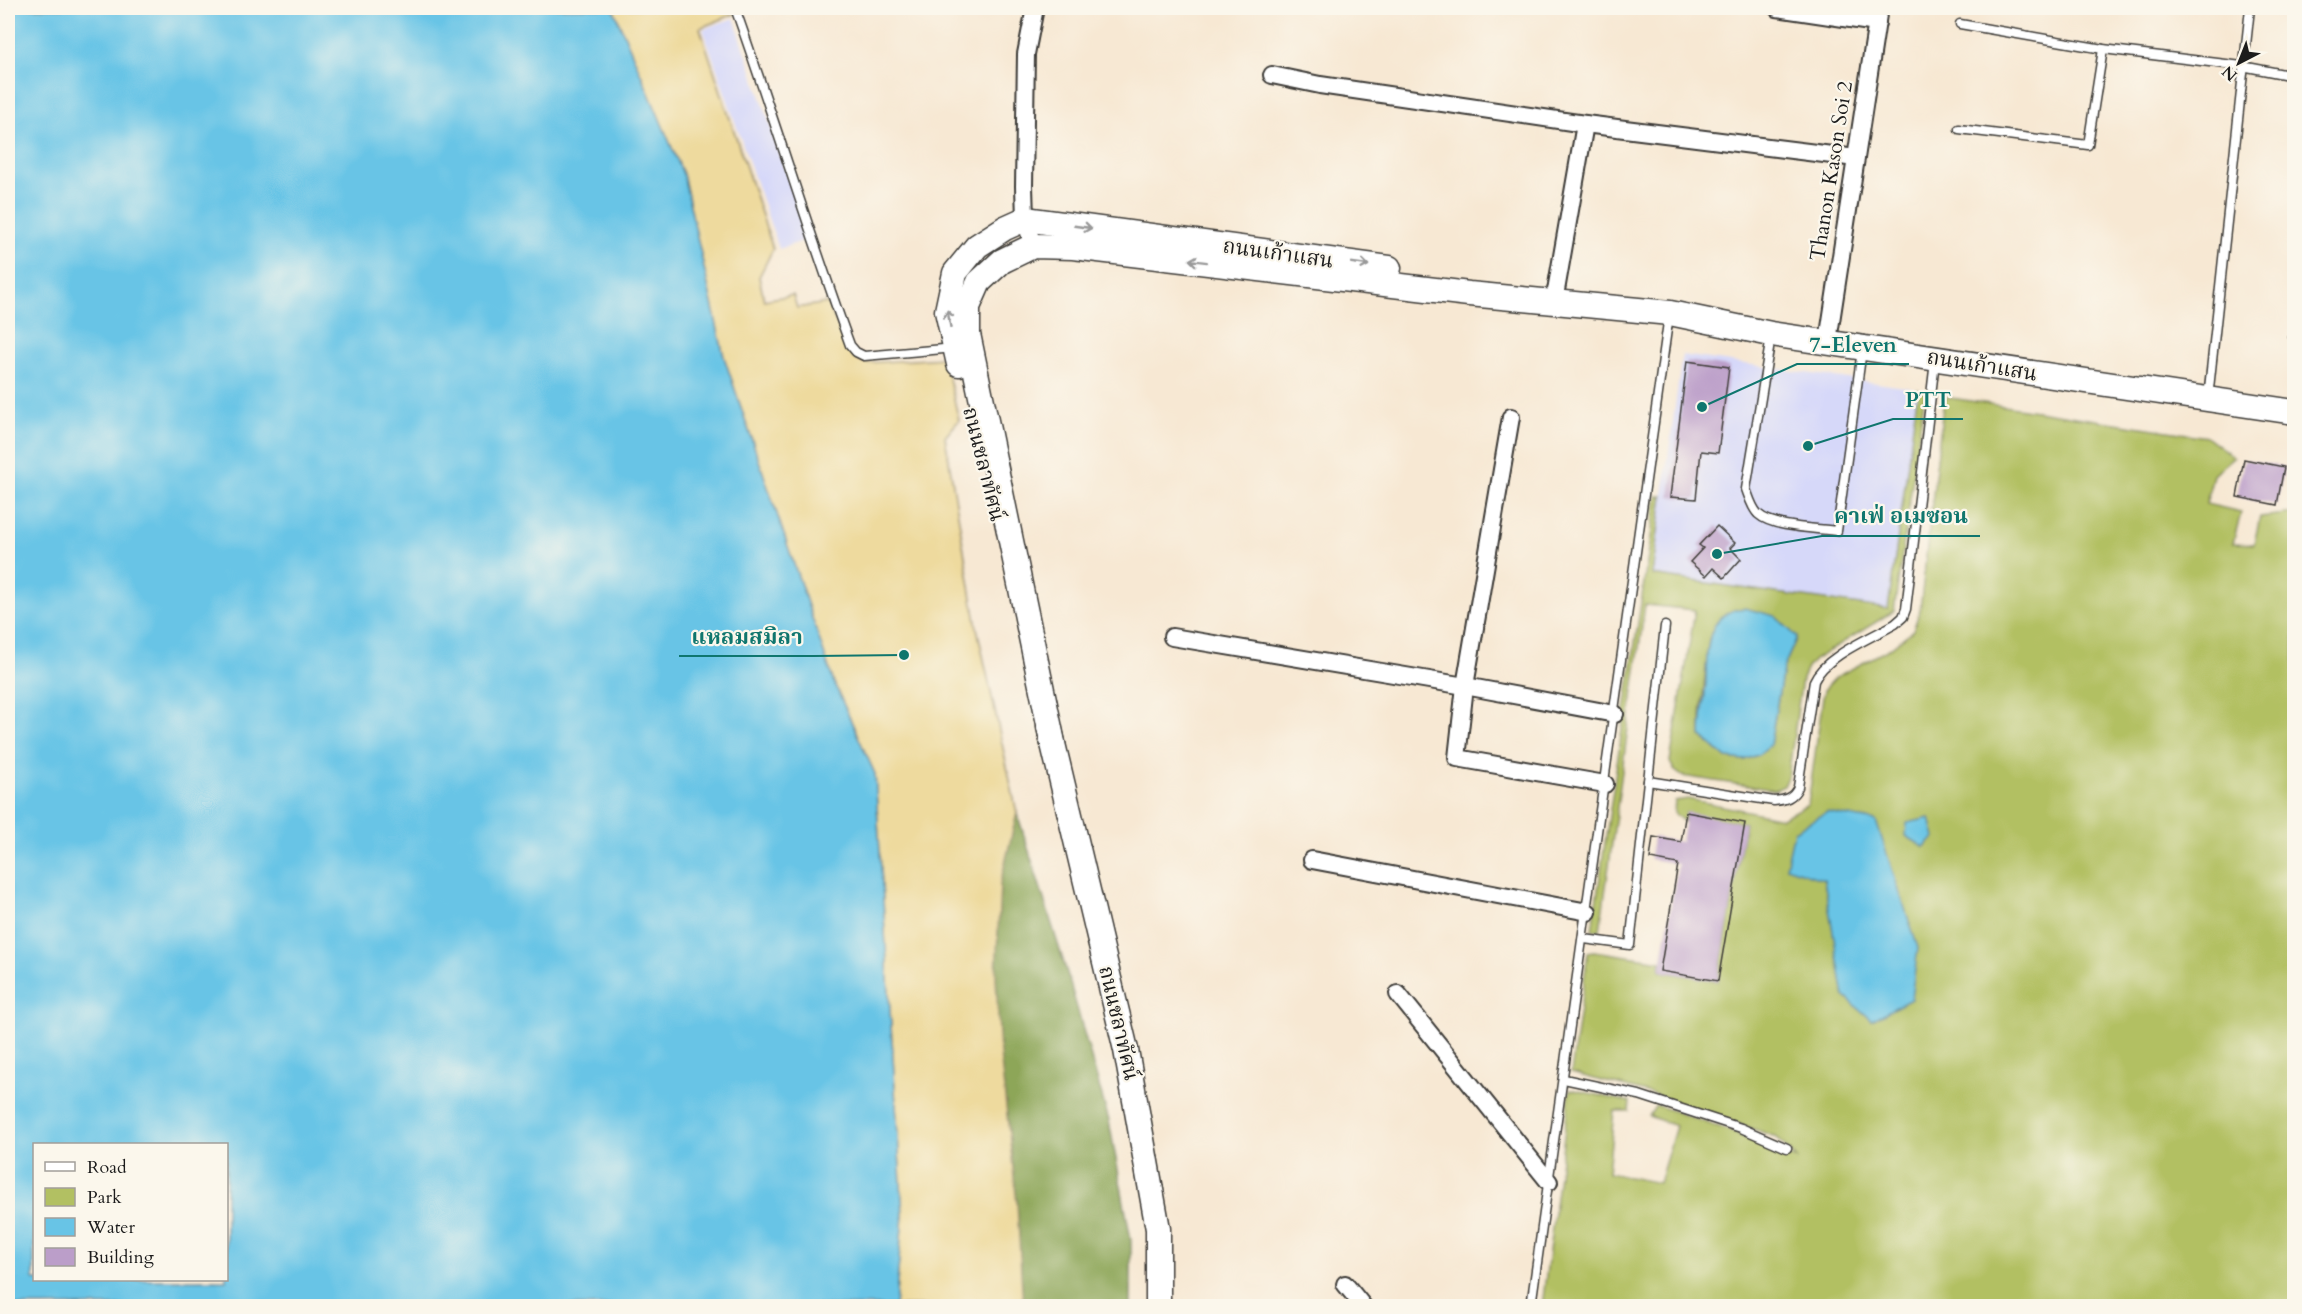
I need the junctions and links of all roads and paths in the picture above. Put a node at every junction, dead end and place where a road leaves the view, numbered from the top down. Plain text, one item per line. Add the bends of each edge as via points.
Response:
1 (735, 8) edge
2 (1035, 8) edge
3 (1777, 8) edge
4 (2250, 8) edge
5 (1878, 15) edge
6 (1960, 24) dead end
7 (2103, 49) junction
8 (2242, 66) junction
9 (1272, 75) dead end
10 (2295, 76) edge
11 (1585, 124) junction
12 (1959, 129) dead end
13 (1856, 158) junction
14 (1025, 219) junction
15 (1033, 246) junction
16 (1527, 299) junction
17 (1554, 302) junction
18 (1670, 313) junction
19 (2295, 328) edge
20 (1771, 334) junction
21 (2293, 337) edge
22 (1828, 341) junction
23 (1863, 347) junction
24 (955, 348) junction
25 (1936, 358) junction
26 (2208, 399) junction
27 (2295, 412) edge
28 (1510, 417) dead end
29 (1665, 626) dead end
30 (1172, 637) dead end
31 (1465, 686) junction
32 (1615, 714) junction
33 (1053, 743) junction
34 (1648, 782) junction
35 (1605, 784) junction
36 (1312, 860) dead end
37 (1588, 912) junction
38 (1584, 939) junction
39 (1398, 994) dead end
40 (1564, 1079) junction
41 (1787, 1148) dead end
42 (1549, 1182) junction
43 (1345, 1284) dead end
44 (1158, 1306) edge
45 (1362, 1306) edge
46 (1531, 1306) edge

1 - 24 lane via 850,345 864,356
2 - 14 street via 1026,54
3 - 5 street
4 - 8 lane
5 - 13 street, Thanon Kason Soi 2
6 - 7 lane
7 - 8 lane
7 - 12 lane via 2088,145
8 - 10 lane
8 - 26 lane
9 - 11 street
11 - 13 street
11 - 17 street
13 - 22 street, Thanon Kason Soi 2
14 - 15 street
14 -> 16 main road, ถนนเก้าแสน via 1475,279
24 -> 14 main road, ถนนชลาทัศน์ via 947,312 955,273 977,246
16 -> 15 main road, ถนนเก้าแสน via 1073,247
15 - 33 main road, ถนนชลาทัศน์ via 1002,261 980,282 968,307 968,325
16 - 17 main road, ถนนเก้าแสน
17 - 18 main road, ถนนเก้าแสน
18 - 20 main road, ถนนเก้าแสน
18 - 32 lane
19 - 21 lane
20 - 22 main road, ถนนเก้าแสน
20 - 23 lane via 1746,489 1758,514 1772,522 1837,531
22 - 23 main road, ถนนเก้าแสน
23 - 25 main road, ถนนเก้าแสน
24 - 33 main road, ถนนชลาทัศน์
25 - 26 main road, ถนนเก้าแสน
25 - 34 lane via 1906,609 1895,624 1819,670 1795,794 1774,801
26 - 27 main road, ถนนเก้าแสน
28 - 31 street
29 - 34 lane
30 - 31 street
31 - 32 street
31 - 35 street via 1457,758
32 - 35 lane
33 - 44 main road, ถนนชลาทัศน์ via 1126,1050 1158,1229
34 - 38 lane via 1630,945
35 - 37 lane
36 - 37 street
37 - 38 lane
38 - 40 lane
39 - 42 street
40 - 41 lane via 1639,1095 1741,1128
40 - 42 lane
42 - 46 lane
43 - 45 street

